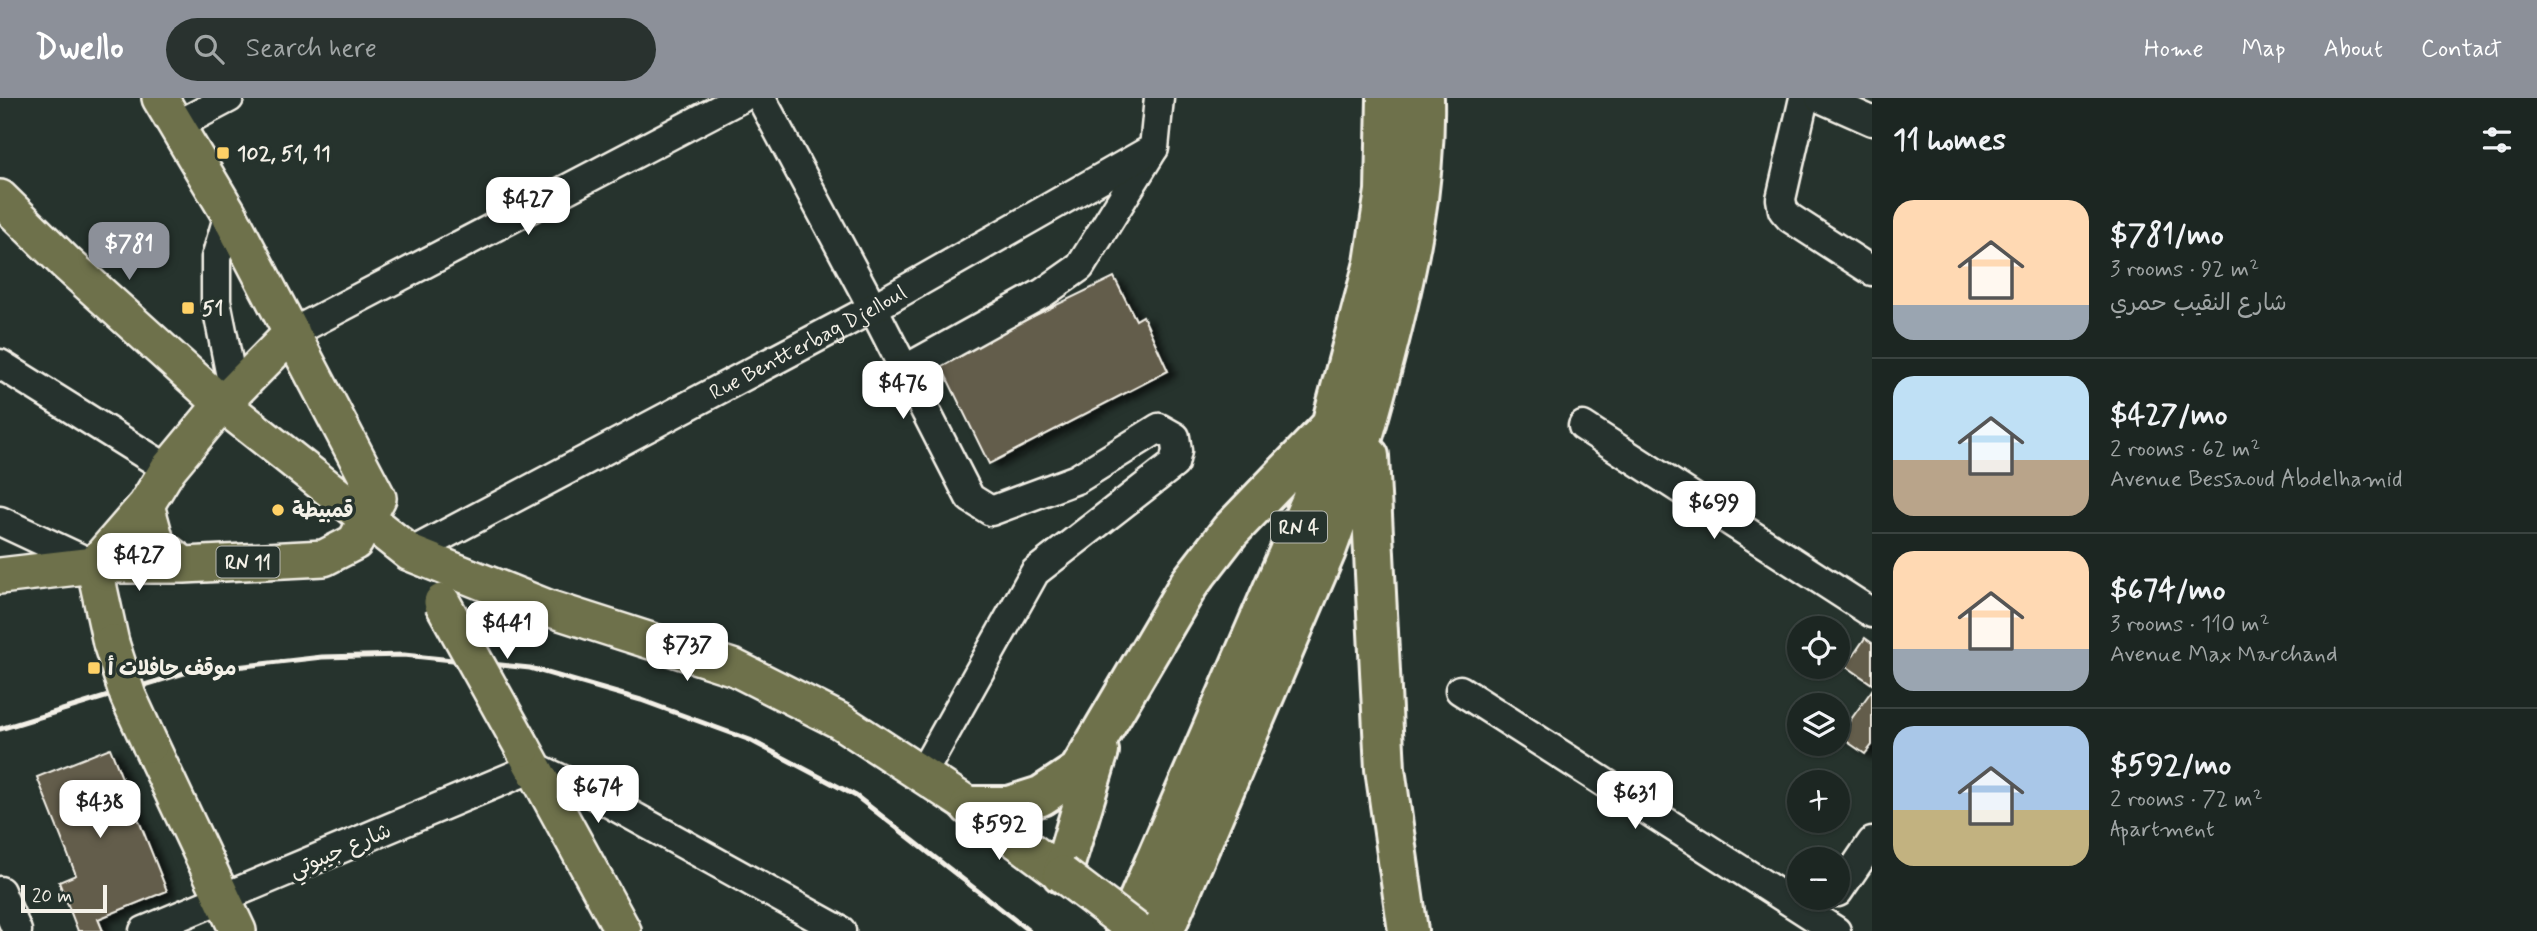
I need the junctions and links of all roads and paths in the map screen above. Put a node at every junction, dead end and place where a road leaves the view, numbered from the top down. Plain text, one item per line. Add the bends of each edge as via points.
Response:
1 (229, 98) edge
2 (741, 98) edge
3 (761, 98) edge
4 (1159, 98) edge
5 (1387, 98) edge
6 (1424, 98) edge
7 (1804, 98) edge
8 (1820, 98) edge
9 (168, 112) edge
10 (1872, 121) edge
11 (1154, 148) junction
12 (0, 198) edge
13 (229, 214) junction
14 (1872, 271) edge
15 (873, 308) junction
16 (292, 333) junction
17 (0, 364) edge
18 (904, 370) junction
19 (228, 398) junction
20 (1350, 425) junction
21 (1583, 426) dead end
22 (168, 469) junction
23 (146, 505) junction
24 (372, 508) junction
25 (0, 521) edge
26 (410, 552) junction
27 (324, 558) junction
28 (94, 565) junction
29 (184, 565) junction
30 (0, 576) edge
31 (1872, 614) edge
32 (1460, 690) dead end
33 (1108, 726) junction
34 (529, 758) junction
35 (922, 775) junction
36 (970, 806) junction
37 (1872, 842) edge
38 (1062, 874) junction
39 (1850, 874) edge
40 (0, 891) edge
41 (224, 899) junction
42 (1824, 920) edge
43 (17, 931) edge
44 (144, 931) edge
45 (238, 931) edge
46 (623, 931) edge
47 (841, 931) edge
48 (1125, 931) edge
49 (1137, 931) edge
50 (1164, 931) edge
51 (1408, 931) edge

1 - 9 street
2 - 16 street
3 - 15 street
4 - 11 street
5 - 20 highway, RN 4 via 1385,191
6 - 20 highway, RN 4 via 1423,172 1414,237
7 - 14 street via 1781,198 1783,210
8 - 10 street
9 - 13 main road
11 - 15 street, Rue Bentterbag Djelloul
11 - 18 street via 1080,267 1043,293
12 - 19 main road via 65,262
13 - 16 main road
13 - 19 street via 216,258 216,302
15 - 18 street
15 - 26 street, Rue Bentterbag Djelloul
16 - 19 main road
16 - 24 main road
17 - 22 street
18 - 35 street via 970,498 991,511 1077,479 1159,428 1175,437 1177,451 1174,464 1035,572
19 - 22 main road
19 - 24 main road
20 - 33 highway via 1230,531 1189,584
20 - 48 highway, RN 4 via 1311,500
20 - 50 highway, RN 4 via 1348,491 1326,551
20 - 51 highway via 1385,769
21 - 31 street
22 - 23 main road
23 - 28 main road
23 - 29 main road via 157,545
24 - 26 main road
24 - 27 main road, RN 11 via 355,542
25 - 28 street
26 - 27 main road, RN 11
26 - 34 main road, bridge
26 - 35 main road via 548,608 735,668 840,721
27 - 29 main road, RN 11
28 - 29 main road
28 - 30 main road
28 - 41 main road, bridge via 128,696
32 - 42 street
33 - 36 highway via 1080,771 1041,796 1009,806
33 - 38 highway
34 - 41 street, شارع جيبوتي
34 - 46 main road
34 - 47 street
35 - 36 main road
36 - 38 main road
37 - 39 street
38 - 49 main road, bridge
40 - 43 street
41 - 44 street, شارع جيبوتي
41 - 45 main road

